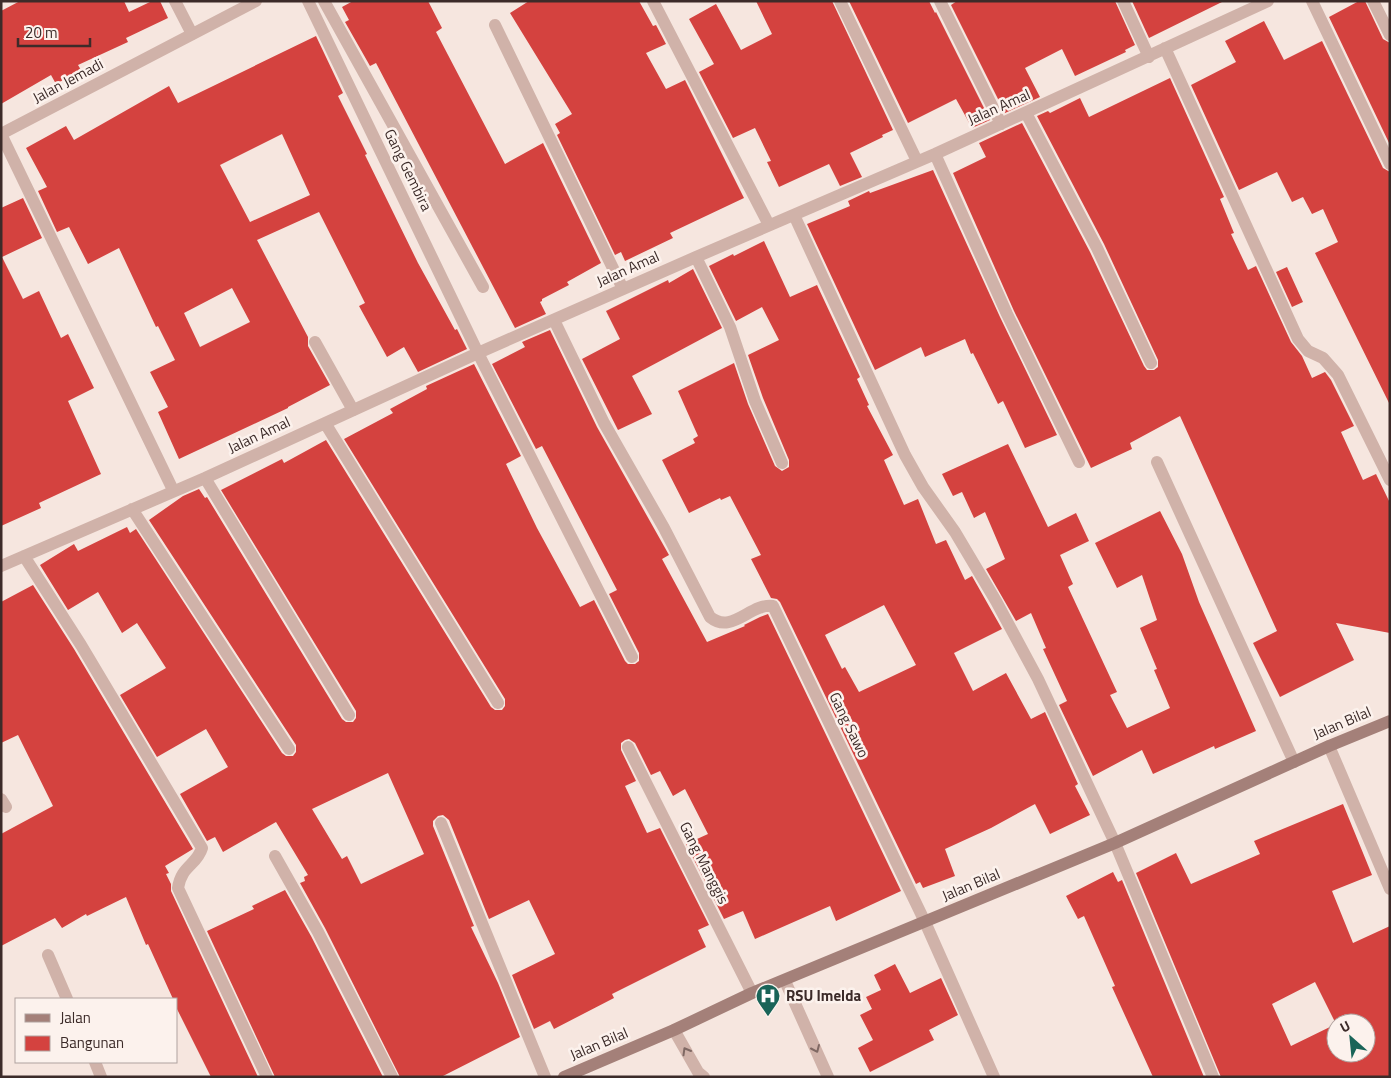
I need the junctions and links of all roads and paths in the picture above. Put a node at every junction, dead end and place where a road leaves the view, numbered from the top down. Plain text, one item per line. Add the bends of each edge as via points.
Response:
1 (175, 1) edge
2 (256, 1) edge
3 (308, 1) edge
4 (324, 1) edge
5 (653, 1) edge
6 (840, 1) edge
7 (940, 1) edge
8 (1123, 1) edge
9 (1268, 1) edge
10 (1312, 1) edge
11 (1373, 1) edge
12 (495, 24) dead end
13 (192, 34) junction
14 (1390, 35) edge
15 (1165, 48) junction
16 (1149, 57) junction
17 (1026, 113) junction
18 (1002, 124) junction
19 (1, 134) edge
20 (934, 154) junction
21 (917, 161) junction
22 (1390, 164) edge
23 (794, 215) junction
24 (769, 225) junction
25 (696, 257) junction
26 (483, 286) dead end
27 (624, 289) junction
28 (554, 320) junction
29 (314, 342) dead end
30 (478, 353) junction
31 (1151, 363) dead end
32 (353, 410) junction
33 (325, 423) junction
34 (1079, 462) dead end
35 (1157, 462) dead end
36 (782, 463) dead end
37 (205, 478) junction
38 (1390, 480) edge
39 (173, 490) junction
40 (132, 508) junction
41 (24, 556) junction
42 (1, 566) edge
43 (632, 657) dead end
44 (498, 703) dead end
45 (349, 715) dead end
46 (1390, 721) edge
47 (1328, 746) junction
48 (628, 747) dead end
49 (289, 749) dead end
50 (1294, 762) junction
51 (441, 823) dead end
52 (1115, 843) junction
53 (275, 856) dead end
54 (1390, 889) edge
55 (925, 922) junction
56 (48, 955) dead end
57 (785, 981) junction
58 (752, 994) junction
59 (67, 998) edge
60 (674, 1030) junction
61 (95, 1063) edge
62 (101, 1077) edge
63 (267, 1077) edge
64 (392, 1077) edge
65 (545, 1077) edge
66 (564, 1077) edge
67 (704, 1077) edge
68 (828, 1077) edge
69 (994, 1077) edge
70 (1213, 1077) edge

1 - 13 street
2 - 13 street, Jalan Jemadi
3 - 30 street, Gang Gembira
4 - 26 street
5 - 24 street
6 - 21 street
7 - 18 street
8 - 16 street
9 - 15 street, Jalan Amal
10 - 22 street
11 - 14 street
12 - 27 street
13 - 19 street, Jalan Jemadi
15 - 16 street, Jalan Amal
15 - 38 street via 1298,339 1338,374
16 - 17 street, Jalan Amal
17 - 18 street, Jalan Amal
17 - 31 street via 1097,248
18 - 20 street, Jalan Amal
19 - 39 street
20 - 21 street, Jalan Amal
20 - 34 street
21 - 23 street, Jalan Amal
23 - 24 street, Jalan Amal
23 - 52 street via 905,454 996,600 1038,679
24 - 25 street, Jalan Amal
25 - 27 street, Jalan Amal
25 - 36 street via 730,328 755,401
27 - 28 street, Jalan Amal
28 - 30 street, Jalan Amal
28 - 55 street, Gang Sawo via 604,423 710,617 716,623 727,623 765,605 774,606
29 - 32 street
30 - 32 street, Jalan Amal
30 - 43 street, Gang Gembira
32 - 33 street, Jalan Amal
33 - 37 street, Jalan Amal
33 - 44 street
35 - 50 street
37 - 39 street, Jalan Amal
37 - 45 street
39 - 40 street, Jalan Amal
40 - 41 street, Jalan Amal
40 - 49 street
41 - 42 street, Jalan Amal
41 - 63 street via 202,848 179,878 178,888
46 - 47 main road, Jalan Bilal
47 - 50 main road, Jalan Bilal
47 - 54 street
48 - 58 street, Gang Manggis
50 - 52 main road, Jalan Bilal
51 - 65 street
52 - 55 main road, Jalan Bilal
52 - 70 street
53 - 64 street
55 - 57 main road, Jalan Bilal
55 - 69 street
56 - 59 street
57 - 58 main road, Jalan Bilal
57 -> 68 street
58 - 60 main road, Jalan Bilal
60 - 66 main road, Jalan Bilal
67 -> 60 street
61 - 62 street

